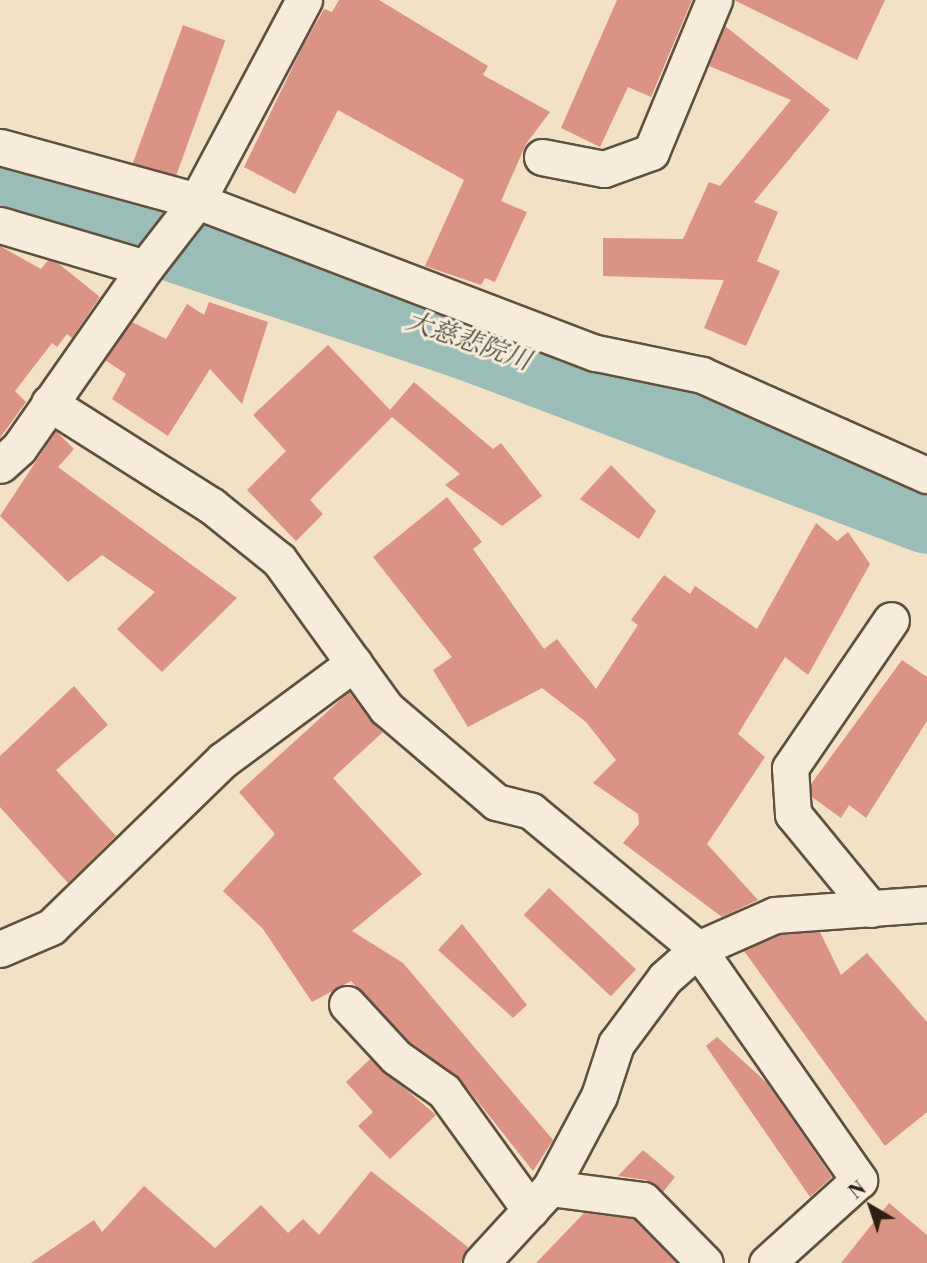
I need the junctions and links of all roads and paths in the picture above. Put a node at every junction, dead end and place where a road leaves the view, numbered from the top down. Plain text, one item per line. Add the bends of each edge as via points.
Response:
1 (304, 0) edge
2 (714, 0) edge
3 (0, 147) edge
4 (542, 157) dead end
5 (197, 201) junction
6 (0, 225) edge
7 (145, 268) junction
8 (48, 403) junction
9 (0, 465) edge
10 (927, 475) edge
11 (891, 620) dead end
12 (355, 663) junction
13 (927, 904) edge
14 (871, 909) junction
15 (0, 949) edge
16 (698, 949) junction
17 (347, 1004) dead end
18 (540, 1199) junction
19 (481, 1263) edge
20 (705, 1263) edge
21 (767, 1263) edge

1 - 5 street
2 - 4 street via 651,152 604,169
3 - 5 street
5 - 7 street
5 - 10 street via 596,353 702,375
6 - 7 street
7 - 8 street
8 - 9 street
8 - 12 street via 212,506 279,560
11 - 14 street via 790,768 793,814
12 - 15 street via 223,760 51,927
12 - 16 street via 386,708 496,802 531,811
13 - 14 street
14 - 16 street via 775,915
16 - 18 street via 664,978 616,1044 599,1096
16 - 21 street via 859,1180
17 - 18 street via 396,1057 444,1091
18 - 19 street
18 - 20 street via 643,1200

